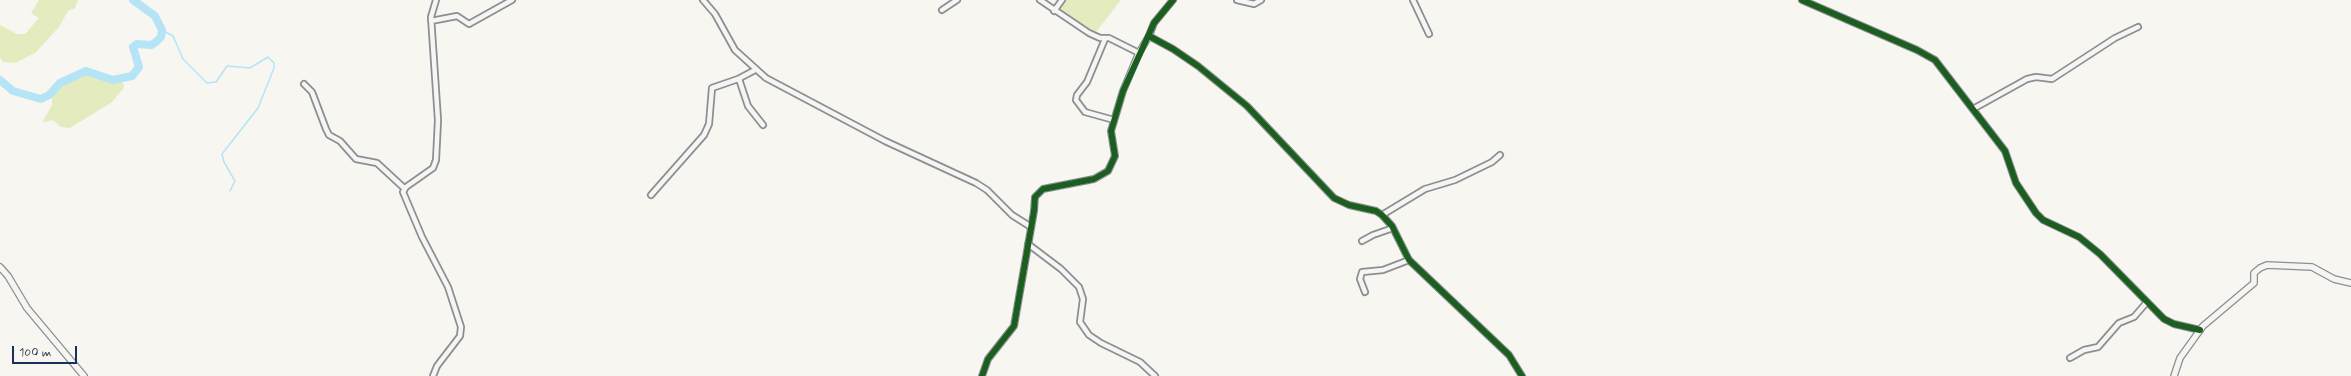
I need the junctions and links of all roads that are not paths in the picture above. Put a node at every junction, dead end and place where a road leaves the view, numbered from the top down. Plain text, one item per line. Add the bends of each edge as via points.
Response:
1 (436, 0) edge
2 (512, 0) edge
3 (703, 0) edge
4 (957, 0) edge
5 (1040, 0) edge
6 (1062, 0) edge
7 (1174, 0) edge
8 (1236, 0) edge
9 (1260, 0) edge
10 (1414, 0) edge
11 (1802, 0) edge
12 (942, 10) dead end
13 (1054, 11) junction
14 (431, 21) junction
15 (2138, 27) dead end
16 (1429, 34) dead end
17 (1149, 36) junction
18 (1105, 39) junction
19 (1139, 53) junction
20 (755, 70) junction
21 (739, 79) junction
22 (304, 84) dead end
23 (1973, 109) junction
24 (1114, 120) junction
25 (764, 125) dead end
26 (1500, 155) dead end
27 (404, 188) junction
28 (651, 195) dead end
29 (1382, 215) junction
30 (1031, 227) junction
31 (1393, 228) junction
32 (1362, 241) dead end
33 (1028, 244) junction
34 (1409, 260) junction
35 (0, 267) edge
36 (2351, 283) edge
37 (1365, 292) dead end
38 (2147, 302) junction
39 (2200, 330) junction
40 (2070, 358) dead end
41 (84, 376) edge
42 (433, 376) edge
43 (982, 376) edge
44 (1156, 376) edge
45 (1522, 376) edge
46 (2174, 376) edge

1 - 14 street
2 - 14 street via 472,23 467,24 457,16
3 - 20 street via 715,14 735,50
4 - 12 street
5 - 13 street
6 - 13 street
7 - 17 street via 1154,23
8 - 9 street via 1254,4
10 - 16 street
11 - 23 street via 1935,60 1958,94
13 - 18 street via 1089,33
14 - 27 street via 437,99 437,155 433,168
15 - 23 street via 2115,38 2050,80 2036,77 2027,79
17 - 19 street
17 - 29 street via 1173,48 1247,106 1334,198 1349,206 1376,211
18 - 19 street
18 - 24 street via 1076,100 1085,112
19 - 24 street
20 - 21 street
20 - 30 street via 865,131 982,186 1012,215
21 - 25 street via 748,106
21 - 28 street via 712,88 710,124 704,135
22 - 27 street via 312,92 329,135 340,141 356,160 379,164
23 - 38 street via 2005,151 2016,183 2036,213 2043,220 2079,237 2100,254
24 - 30 street via 1111,131 1115,156 1108,171 1094,180 1047,187 1039,191 1035,197
26 - 29 street via 1492,162 1455,180 1424,189
27 - 42 street via 404,196 448,287 461,327 460,336 437,366
29 - 31 street
30 - 33 street
31 - 32 street
31 - 34 street
33 - 43 street via 1014,326 988,359
33 - 44 street via 1061,269 1079,287 1083,299 1080,322 1089,335 1140,362
34 - 37 street via 1383,270 1362,272 1360,279
34 - 45 street via 1509,355
35 - 41 street via 27,308
36 - 39 street via 2334,279 2312,267 2263,266 2254,273 2254,283 2212,316
38 - 39 street via 2164,319
38 - 40 street via 2134,318 2121,321 2098,346
39 - 46 street via 2180,358

